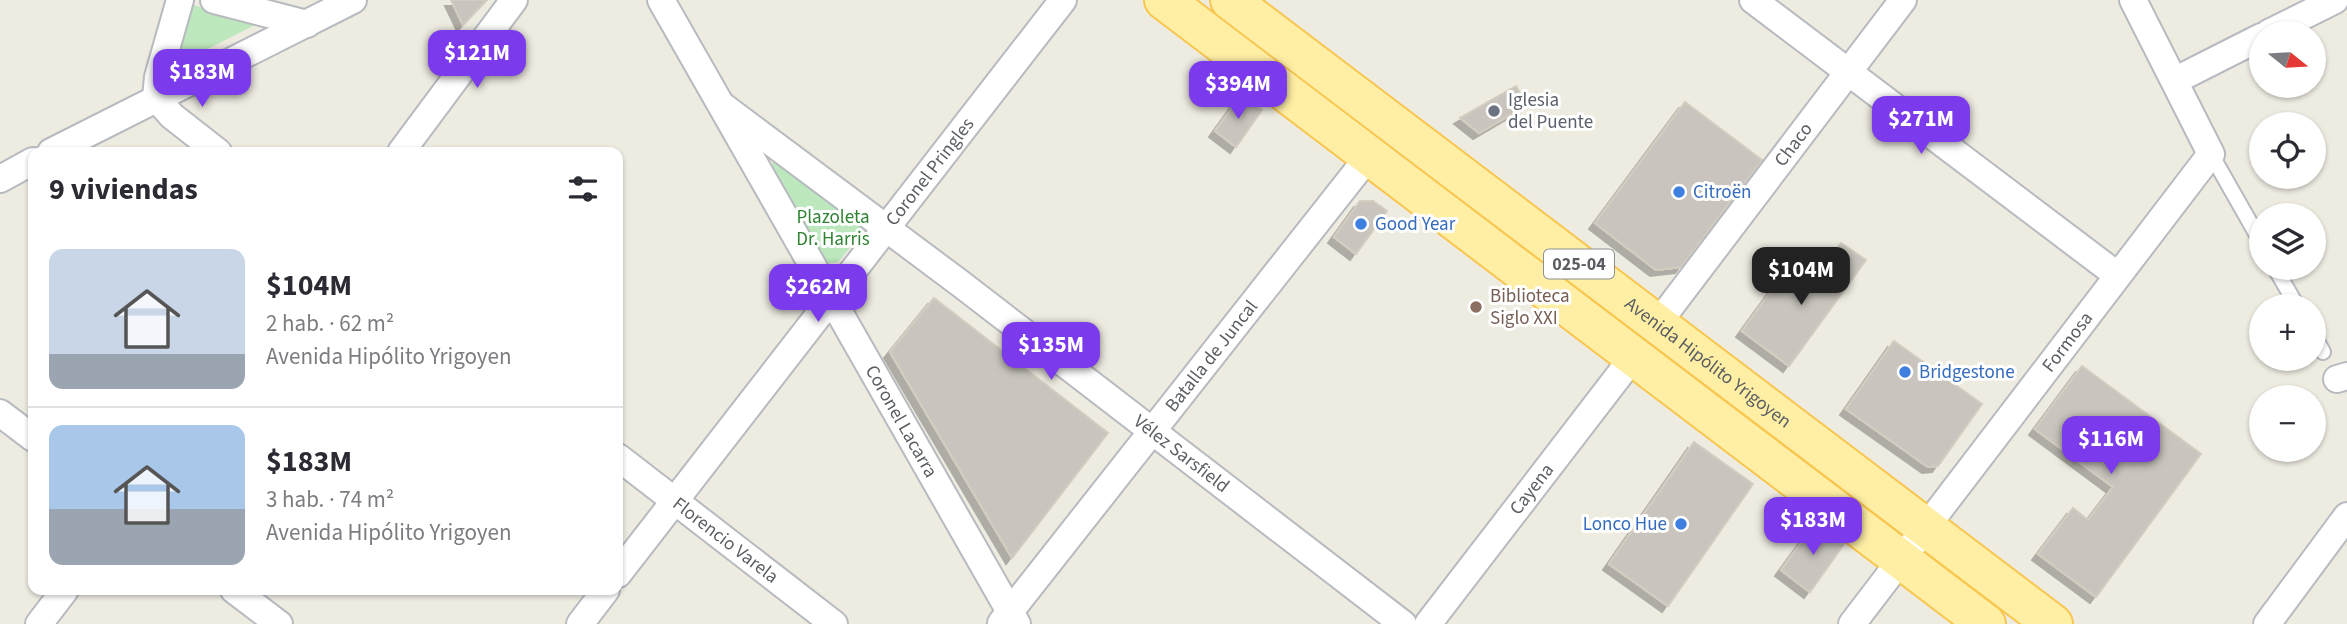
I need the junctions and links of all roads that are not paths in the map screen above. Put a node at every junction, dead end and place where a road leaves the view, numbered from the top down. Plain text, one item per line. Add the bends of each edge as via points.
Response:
1 (180, 0) edge
2 (214, 0) edge
3 (353, 0) edge
4 (514, 0) edge
5 (660, 0) edge
6 (1063, 0) edge
7 (1164, 0) edge
8 (1230, 0) edge
9 (1753, 0) edge
10 (1903, 0) edge
11 (2133, 0) edge
12 (2336, 0) edge
13 (2293, 21) edge
14 (307, 24) junction
15 (2249, 43) edge
16 (1849, 72) junction
17 (2176, 80) junction
18 (156, 98) junction
19 (724, 107) junction
20 (61, 147) edge
21 (212, 147) edge
22 (405, 147) edge
23 (2211, 154) junction
24 (1369, 156) junction
25 (28, 164) edge
26 (0, 179) edge
27 (2249, 221) edge
28 (885, 227) junction
29 (2116, 275) junction
30 (831, 299) junction
31 (1658, 324) junction
32 (1634, 356) junction
33 (0, 413) edge
34 (1154, 430) junction
35 (28, 434) edge
36 (623, 461) edge
37 (674, 500) junction
38 (2347, 516) edge
39 (1926, 529) junction
40 (1901, 560) junction
41 (623, 567) edge
42 (61, 595) edge
43 (241, 595) edge
44 (602, 595) edge
45 (1009, 620) edge
46 (39, 624) edge
47 (279, 624) edge
48 (580, 624) edge
49 (834, 624) edge
50 (1404, 624) edge
51 (1429, 624) edge
52 (1852, 624) edge
53 (1986, 624) edge
54 (2053, 624) edge
55 (2266, 624) edge

1 - 18 street
2 - 14 street
3 - 14 street
4 - 22 street
5 - 19 street, Coronel Lacarra
6 - 28 street, Coronel Pringles
7 - 24 main road, Avenida Hipólito Yrigoyen / 025-04
8 - 31 main road, Avenida Hipólito Yrigoyen / 025-04
9 - 16 street
10 - 16 street, Chaco
11 - 17 street
12 - 13 street
14 - 18 street
15 - 17 street
16 - 29 street
16 - 31 street, Chaco
17 - 23 street
18 - 20 street
18 - 21 street
19 - 28 street, Vélez Sarsfield
19 - 30 street, Coronel Lacarra
23 - 27 lane
23 - 29 street, Formosa
24 - 32 main road, Avenida Hipólito Yrigoyen / 025-04
24 - 34 street, Batalla de Juncal
25 - 26 street
28 - 30 street, Coronel Pringles
28 - 34 street, Vélez Sarsfield
29 - 39 street, Formosa
30 - 37 street, Coronel Pringles
30 - 45 street, Coronel Lacarra
31 - 39 main road, Avenida Hipólito Yrigoyen / 025-04
32 - 40 main road, Avenida Hipólito Yrigoyen / 025-04
32 - 51 street, Cayena
33 - 35 street
34 - 45 street, Batalla de Juncal
34 - 50 street, Vélez Sarsfield
36 - 37 street, Florencio Varela
37 - 41 street, Coronel Pringles
37 - 49 street, Florencio Varela
38 - 55 street
39 - 40 street, Formosa
39 - 54 main road, Avenida Hipólito Yrigoyen / 025-04
40 - 52 street, Formosa
40 - 53 main road, Avenida Hipólito Yrigoyen / 025-04
42 - 46 street
43 - 47 street
44 - 48 street

